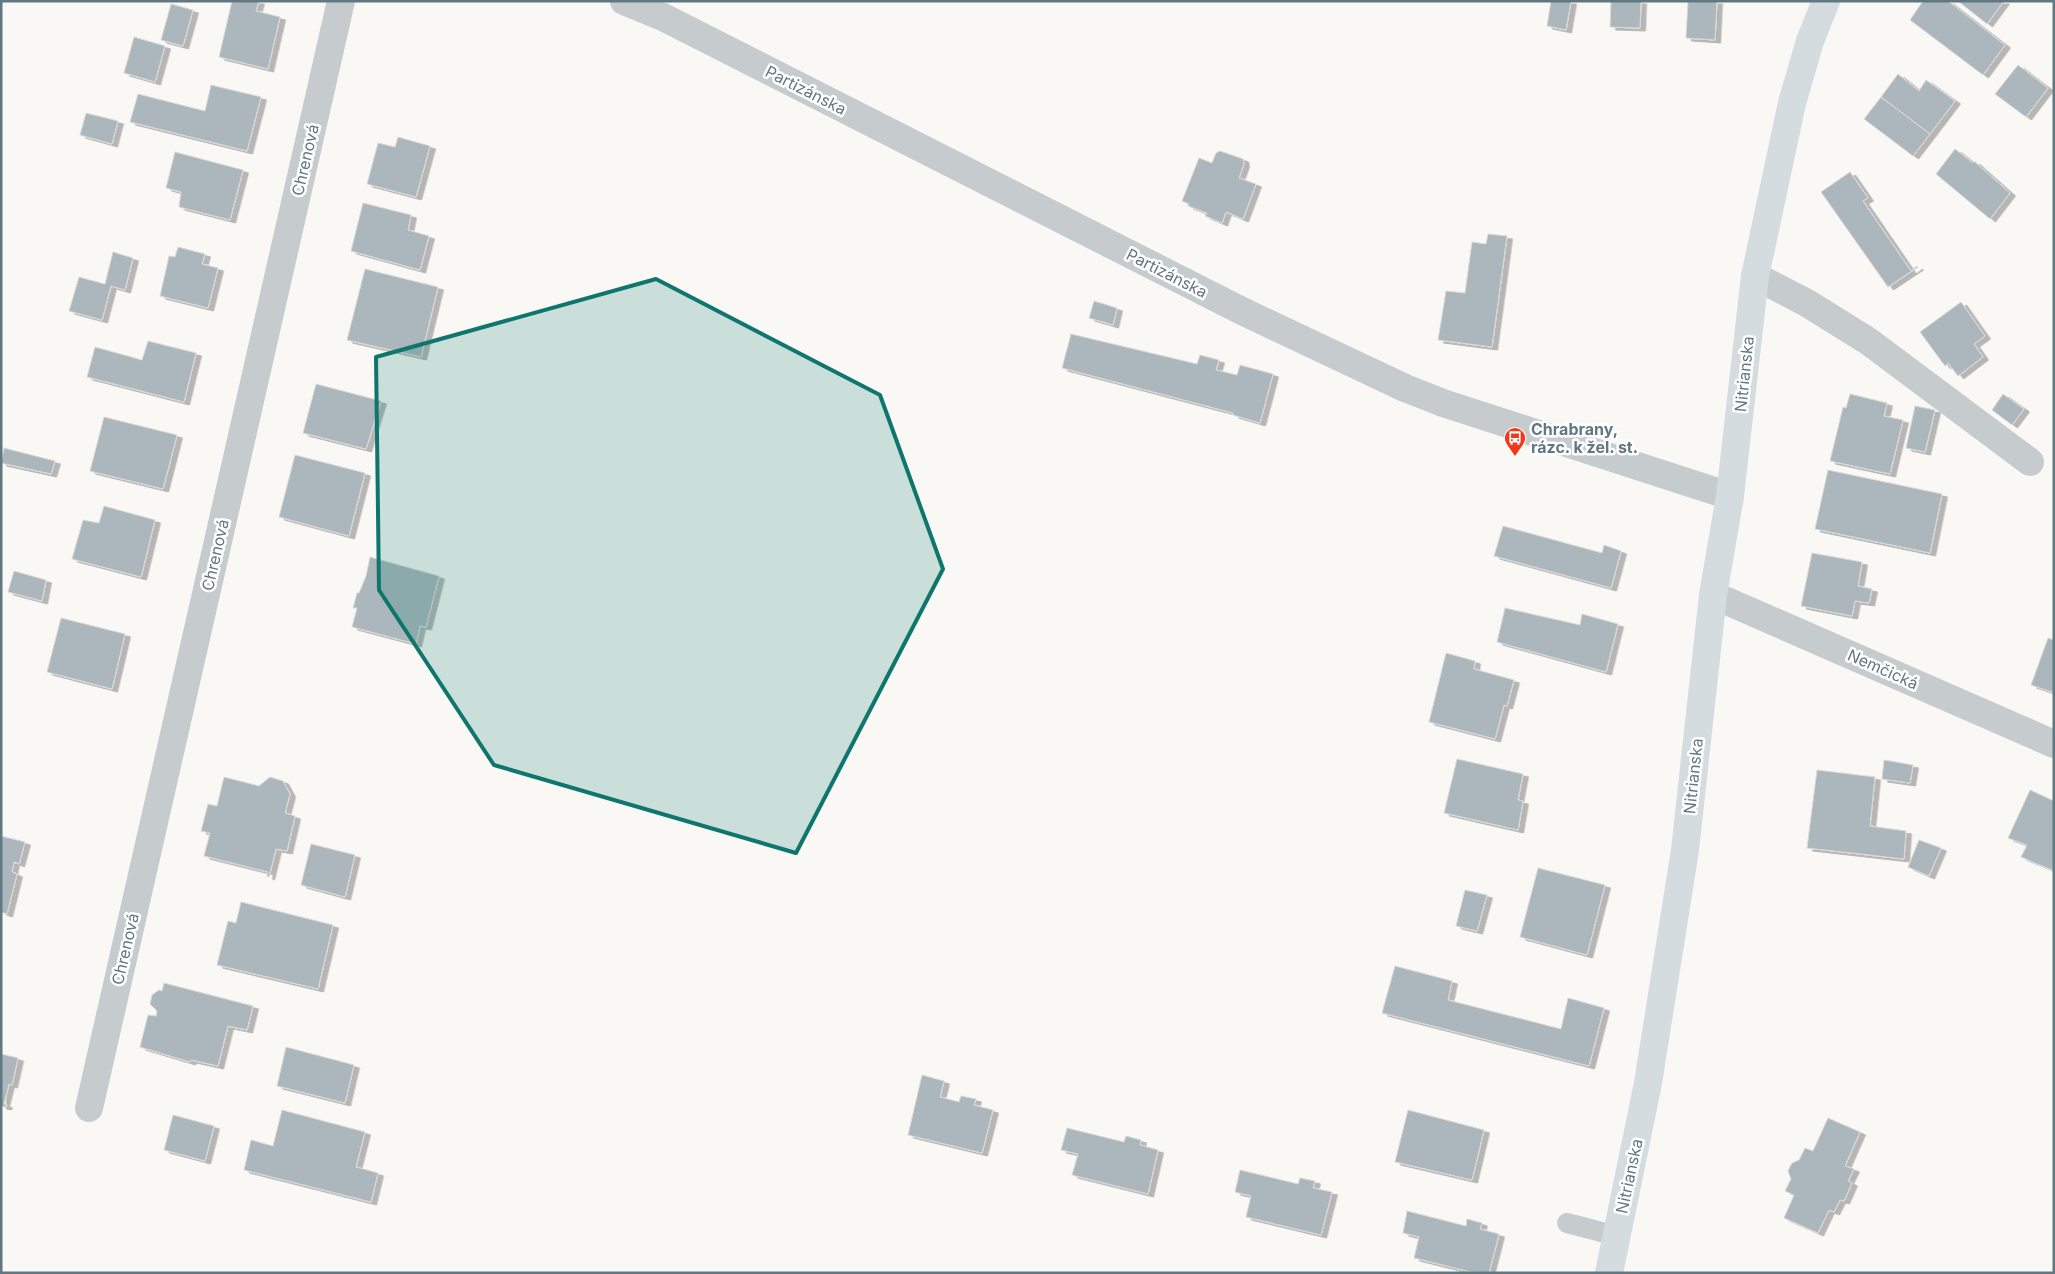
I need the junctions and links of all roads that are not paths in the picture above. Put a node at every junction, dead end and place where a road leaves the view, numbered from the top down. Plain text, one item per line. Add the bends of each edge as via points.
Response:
1 (342, 1) edge
2 (624, 1) edge
3 (1826, 1) edge
4 (1754, 276) junction
5 (2030, 462) dead end
6 (1730, 496) junction
7 (1713, 595) junction
8 (2054, 744) edge
9 (89, 1108) dead end
10 (1567, 1223) dead end
11 (1617, 1236) junction
12 (1609, 1273) edge

1 - 9 street, Chrenová
2 - 6 street, Partizánska via 672,21 1242,311 1405,388
3 - 4 main road, Nitrianska via 1792,102
4 - 5 street via 1807,303 1868,341
4 - 6 main road, Nitrianska
6 - 7 main road, Nitrianska
7 - 8 street, Nemčická
7 - 11 main road, Nitrianska via 1685,850 1648,1083
10 - 11 lane
11 - 12 main road, Nitrianska

